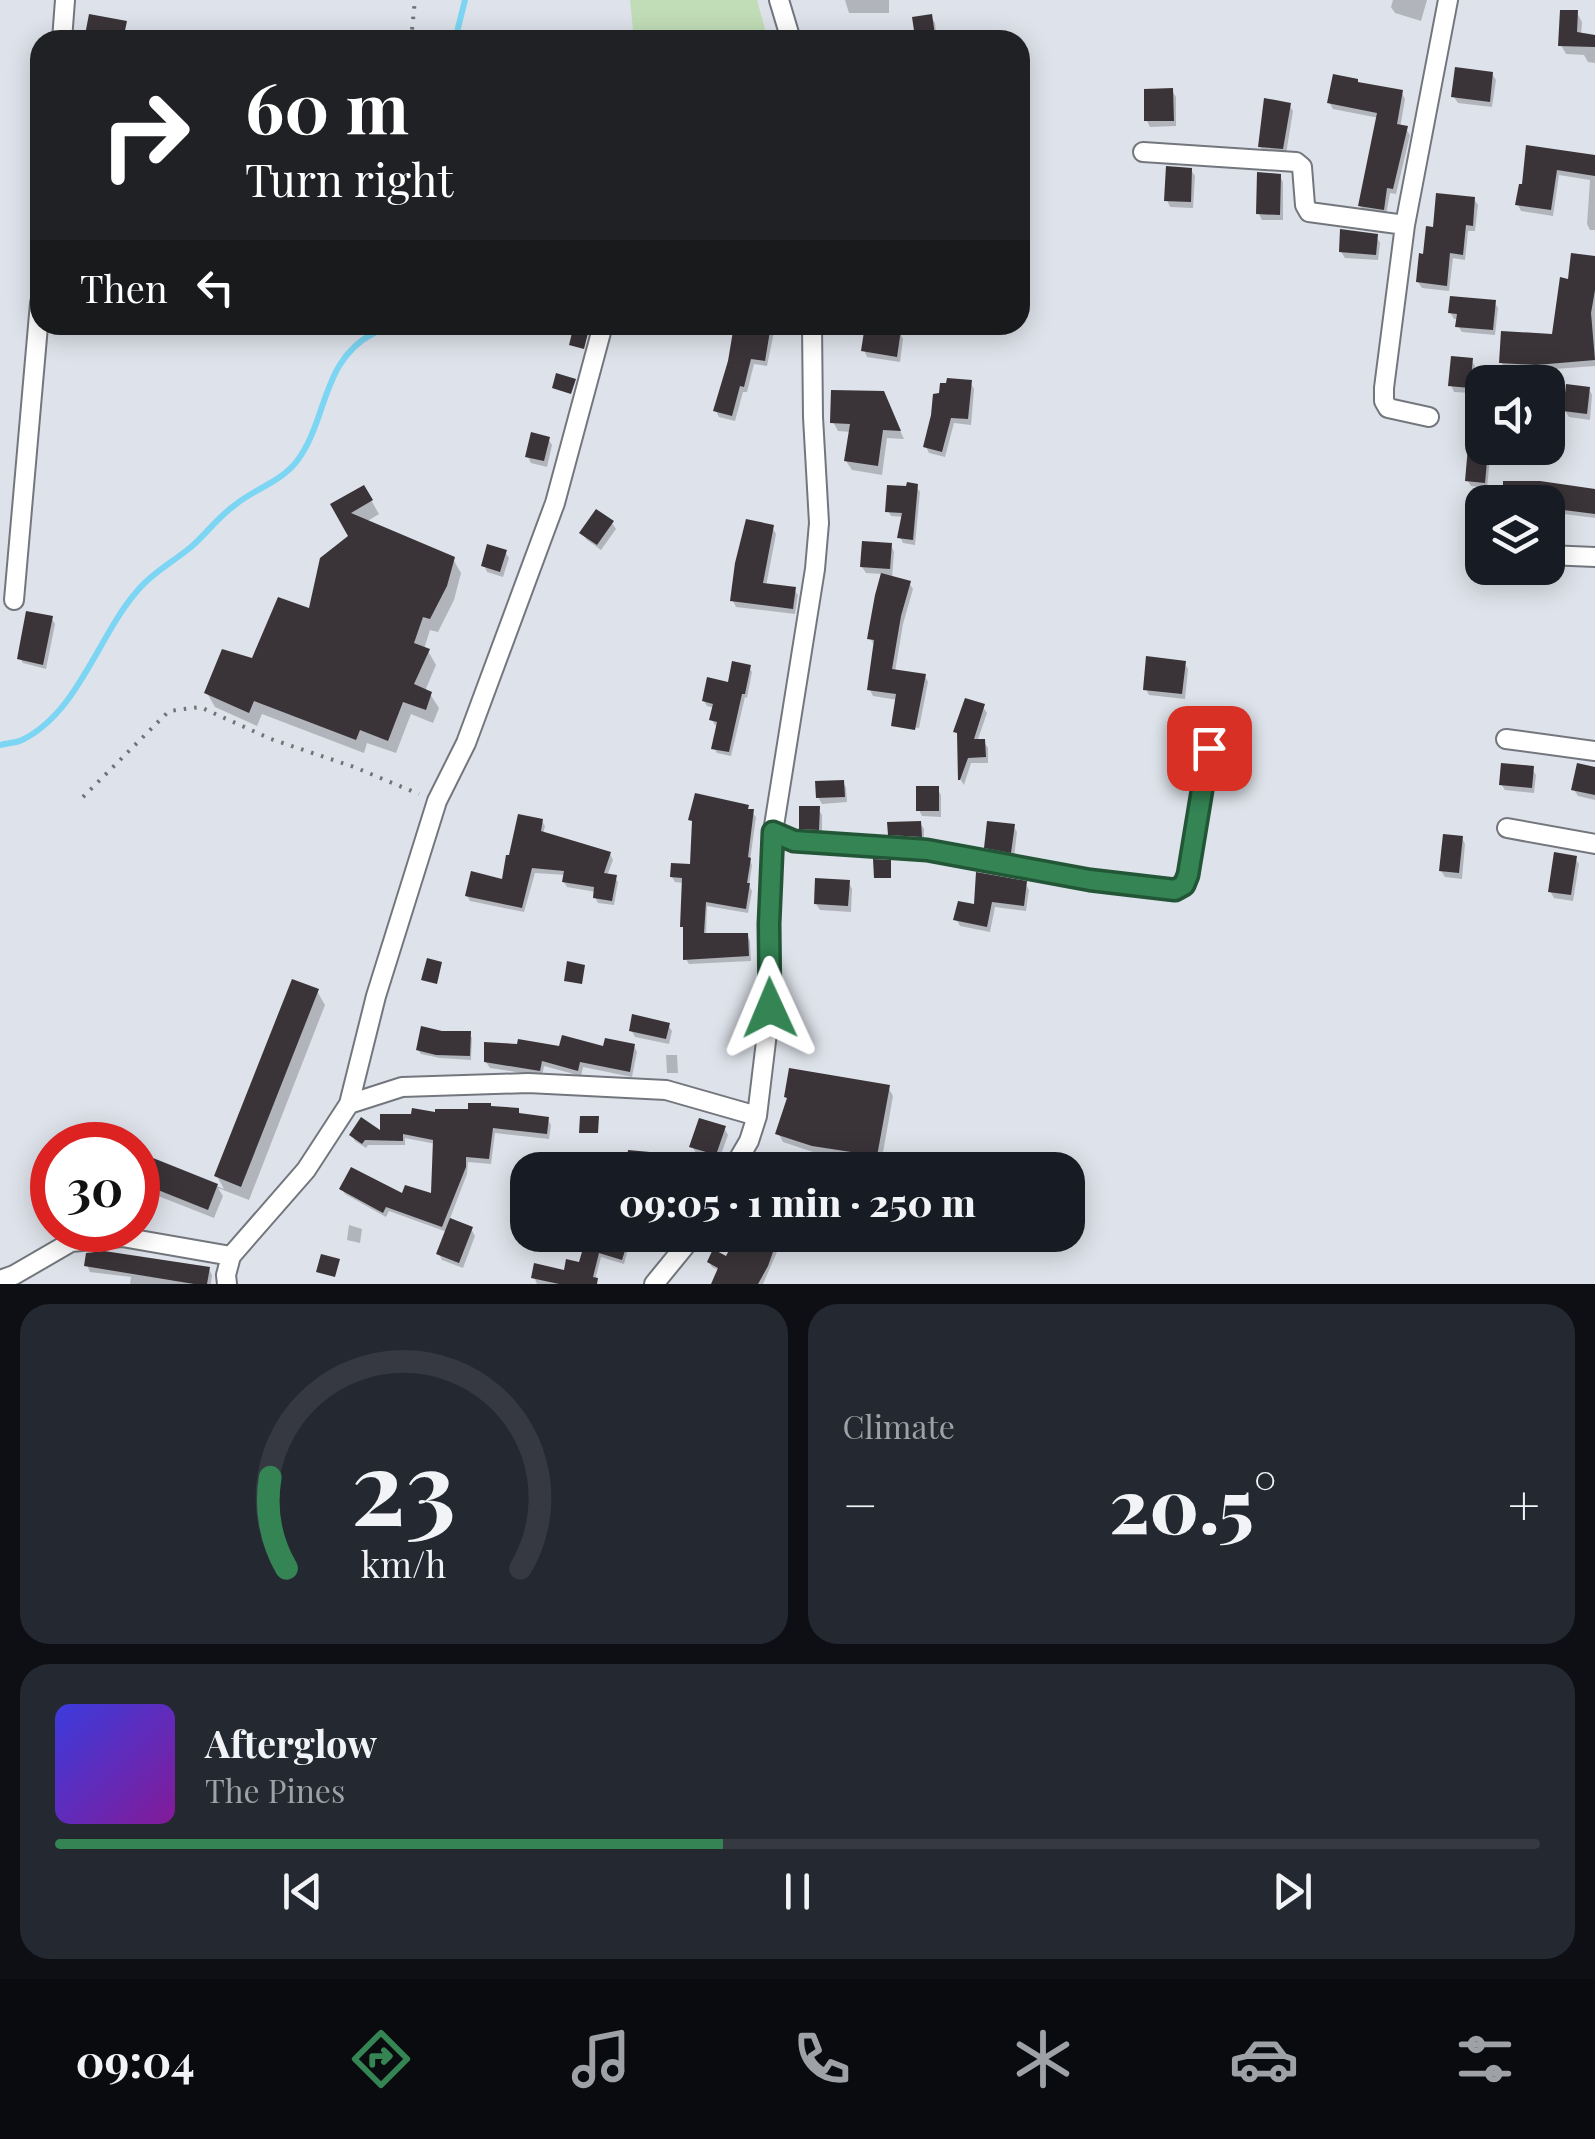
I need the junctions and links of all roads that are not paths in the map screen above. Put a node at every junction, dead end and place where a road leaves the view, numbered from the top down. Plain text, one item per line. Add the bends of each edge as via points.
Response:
1 (65, 0) edge
2 (779, 0) edge
3 (1448, 0) edge
4 (63, 30) edge
5 (788, 30) edge
6 (1143, 152) dead end
7 (1406, 225) junction
8 (37, 335) edge
9 (601, 335) edge
10 (812, 335) edge
11 (1429, 417) dead end
12 (1565, 556) edge
13 (1595, 557) edge
14 (14, 600) dead end
15 (1506, 739) dead end
16 (1209, 748) dead end
17 (1595, 752) edge
18 (1507, 828) dead end
19 (773, 832) junction
20 (1595, 844) edge
21 (349, 1104) junction
22 (757, 1116) junction
23 (743, 1152) edge
24 (680, 1252) edge
25 (231, 1256) junction
26 (0, 1280) edge
27 (227, 1284) edge
28 (654, 1284) edge

1 - 4 street
2 - 5 street
3 - 7 street
6 - 7 street via 1296,162 1310,212
7 - 11 street via 1384,402
8 - 14 street
9 - 21 street via 556,502 466,744 437,801
10 - 19 street via 819,523
12 - 13 street
15 - 17 street
16 - 19 street via 1188,875 1175,890 927,850 794,841
18 - 20 street
19 - 22 street via 770,1008
21 - 22 street via 402,1087 528,1083 666,1090
21 - 25 street via 306,1170
22 - 23 street
24 - 28 street
25 - 26 street via 122,1237 71,1242
25 - 27 street

